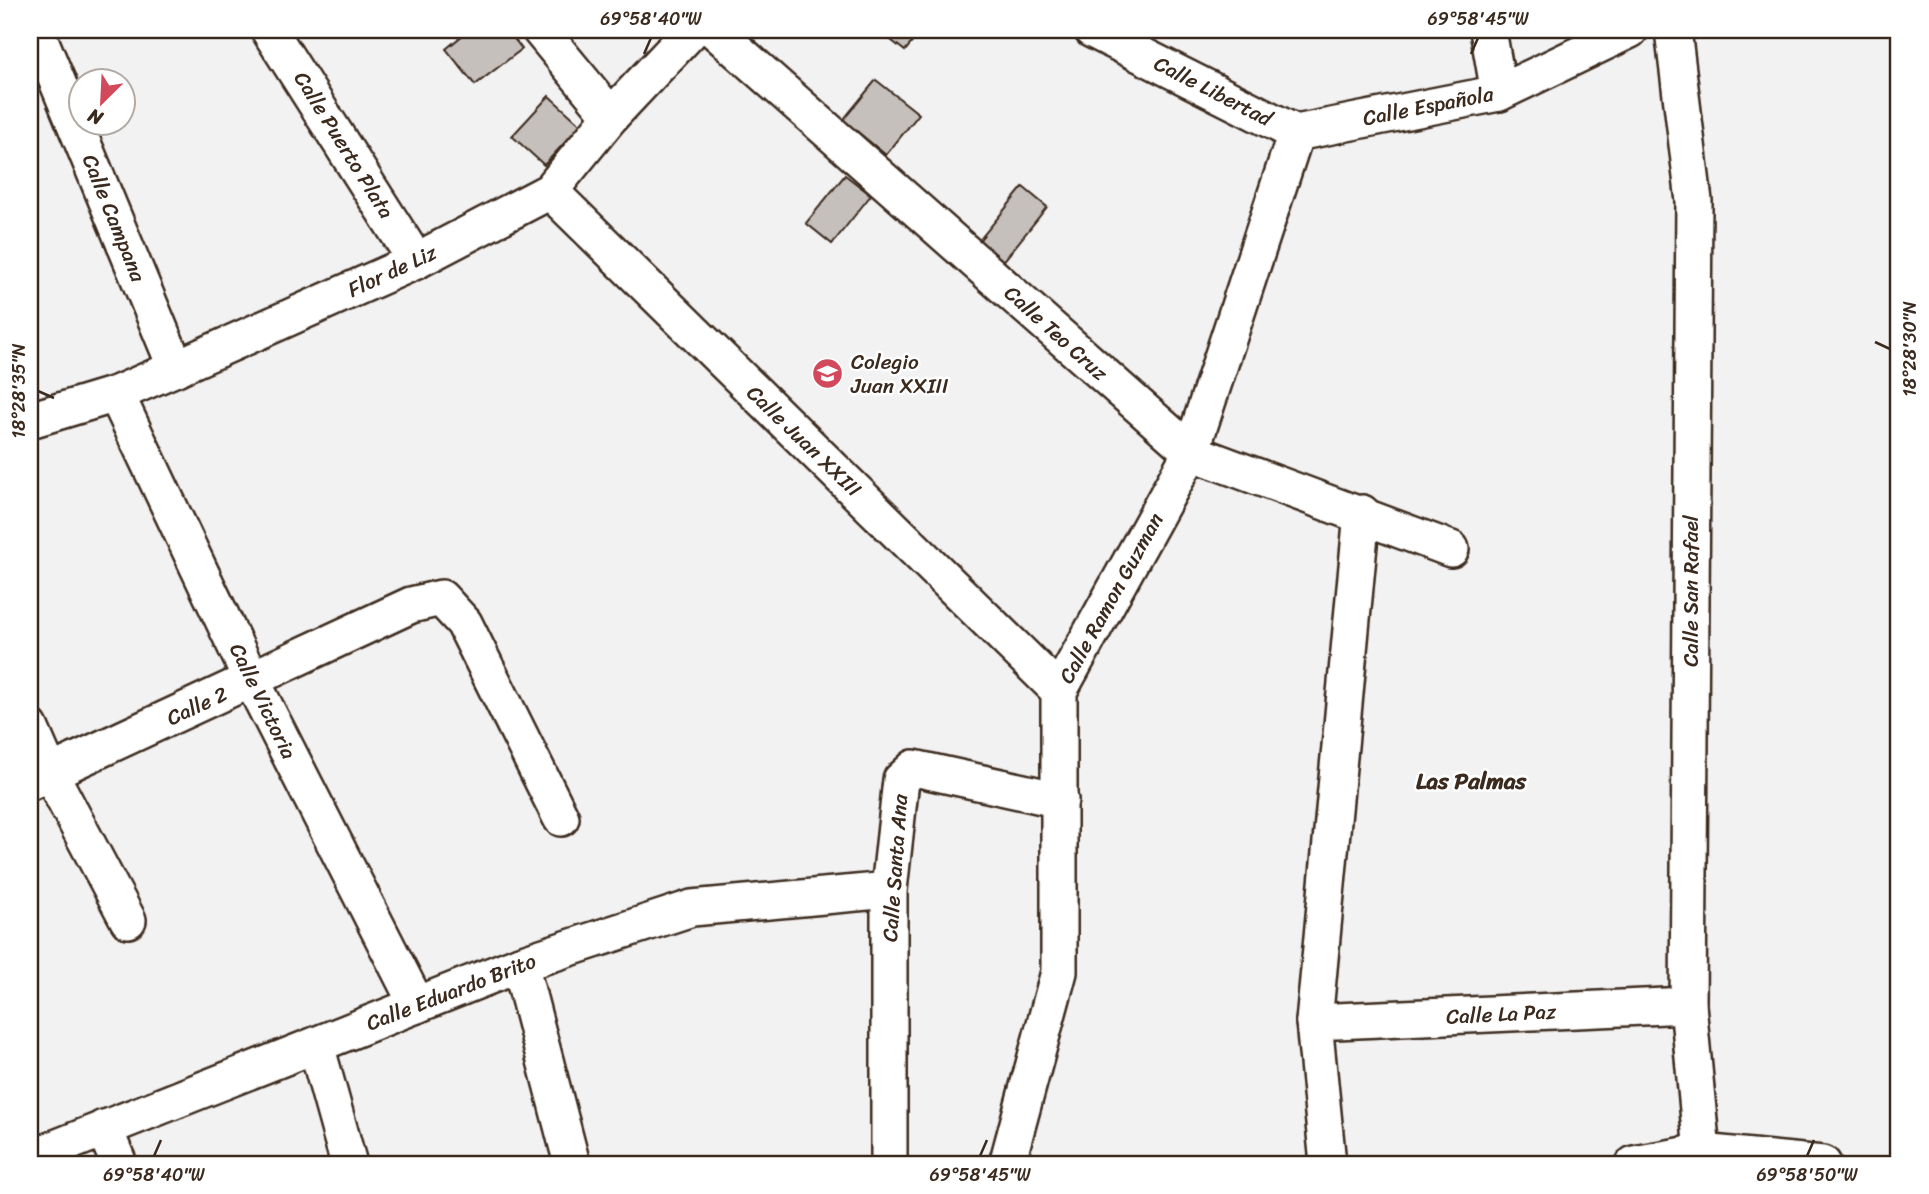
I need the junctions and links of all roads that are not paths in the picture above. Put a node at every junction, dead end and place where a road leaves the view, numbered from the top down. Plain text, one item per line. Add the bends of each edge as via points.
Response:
1 (36, 30) edge
2 (270, 30) edge
3 (540, 30) edge
4 (692, 30) edge
5 (714, 30) edge
6 (1092, 30) edge
7 (1488, 30) edge
8 (1630, 30) edge
9 (1673, 30) edge
10 (1499, 93) junction
11 (611, 116) junction
12 (1296, 133) junction
13 (550, 191) junction
14 (416, 261) junction
15 (176, 368) junction
16 (116, 394) junction
17 (30, 420) edge
18 (1191, 452) junction
19 (1362, 513) junction
20 (1451, 549) dead end
21 (252, 681) junction
22 (1059, 691) junction
23 (30, 727) edge
24 (40, 778) edge
25 (1060, 800) junction
26 (561, 818) dead end
27 (889, 890) junction
28 (128, 920) dead end
29 (520, 964) junction
30 (417, 1005) junction
31 (1688, 1005) junction
32 (1314, 1022) junction
33 (316, 1045) junction
34 (104, 1128) junction
35 (1702, 1152) junction
36 (30, 1158) edge
37 (119, 1164) edge
38 (349, 1164) edge
39 (572, 1164) edge
40 (889, 1164) edge
41 (1007, 1164) edge
42 (1328, 1164) edge
43 (1634, 1164) edge
44 (1823, 1164) edge

1 - 15 street, Calle Campana
2 - 14 street, Calle Puerto Plata
3 - 11 street
4 - 11 street, Flor de Liz
5 - 18 street, Calle Teo Cruz
6 - 12 street, Calle Libertad
7 - 10 street
8 - 10 street, Calle Española
9 - 31 street, Calle San Rafael via 1694,201
10 - 12 street, Calle Española
11 - 13 street, Flor de Liz
12 - 18 street, Calle Ramon Guzman
13 - 14 street, Flor de Liz
13 - 22 street, Calle Juan XXIII
14 - 15 street, Flor de Liz
15 - 16 street, Flor de Liz
16 - 17 street, Flor de Liz
16 - 21 street, Calle Victoria
18 - 19 street, Calle Teo Cruz
18 - 22 street, Calle Ramon Guzman
19 - 20 street, Calle Teo Cruz
19 - 32 street
21 - 24 street, Calle 2
21 - 26 street, Calle 2 via 411,606 441,598 464,623
21 - 30 street, Calle Victoria
22 - 25 street, Calle Ramon Guzman
23 - 24 street
24 - 28 street
25 - 27 street, Calle Santa Ana via 914,768 901,780
25 - 41 street, Calle Ramon Guzman via 1059,972
27 - 29 street, Calle Eduardo Brito via 692,908
27 - 40 street, Calle Santa Ana
29 - 30 street, Calle Eduardo Brito
29 - 39 street
30 - 33 street, Calle Eduardo Brito
31 - 32 street, Calle La Paz
31 - 35 street, Calle San Rafael
32 - 42 street
33 - 34 street, Calle Eduardo Brito
33 - 38 street
34 - 36 street, Calle Eduardo Brito
34 - 37 street
35 - 43 street
35 - 44 street

